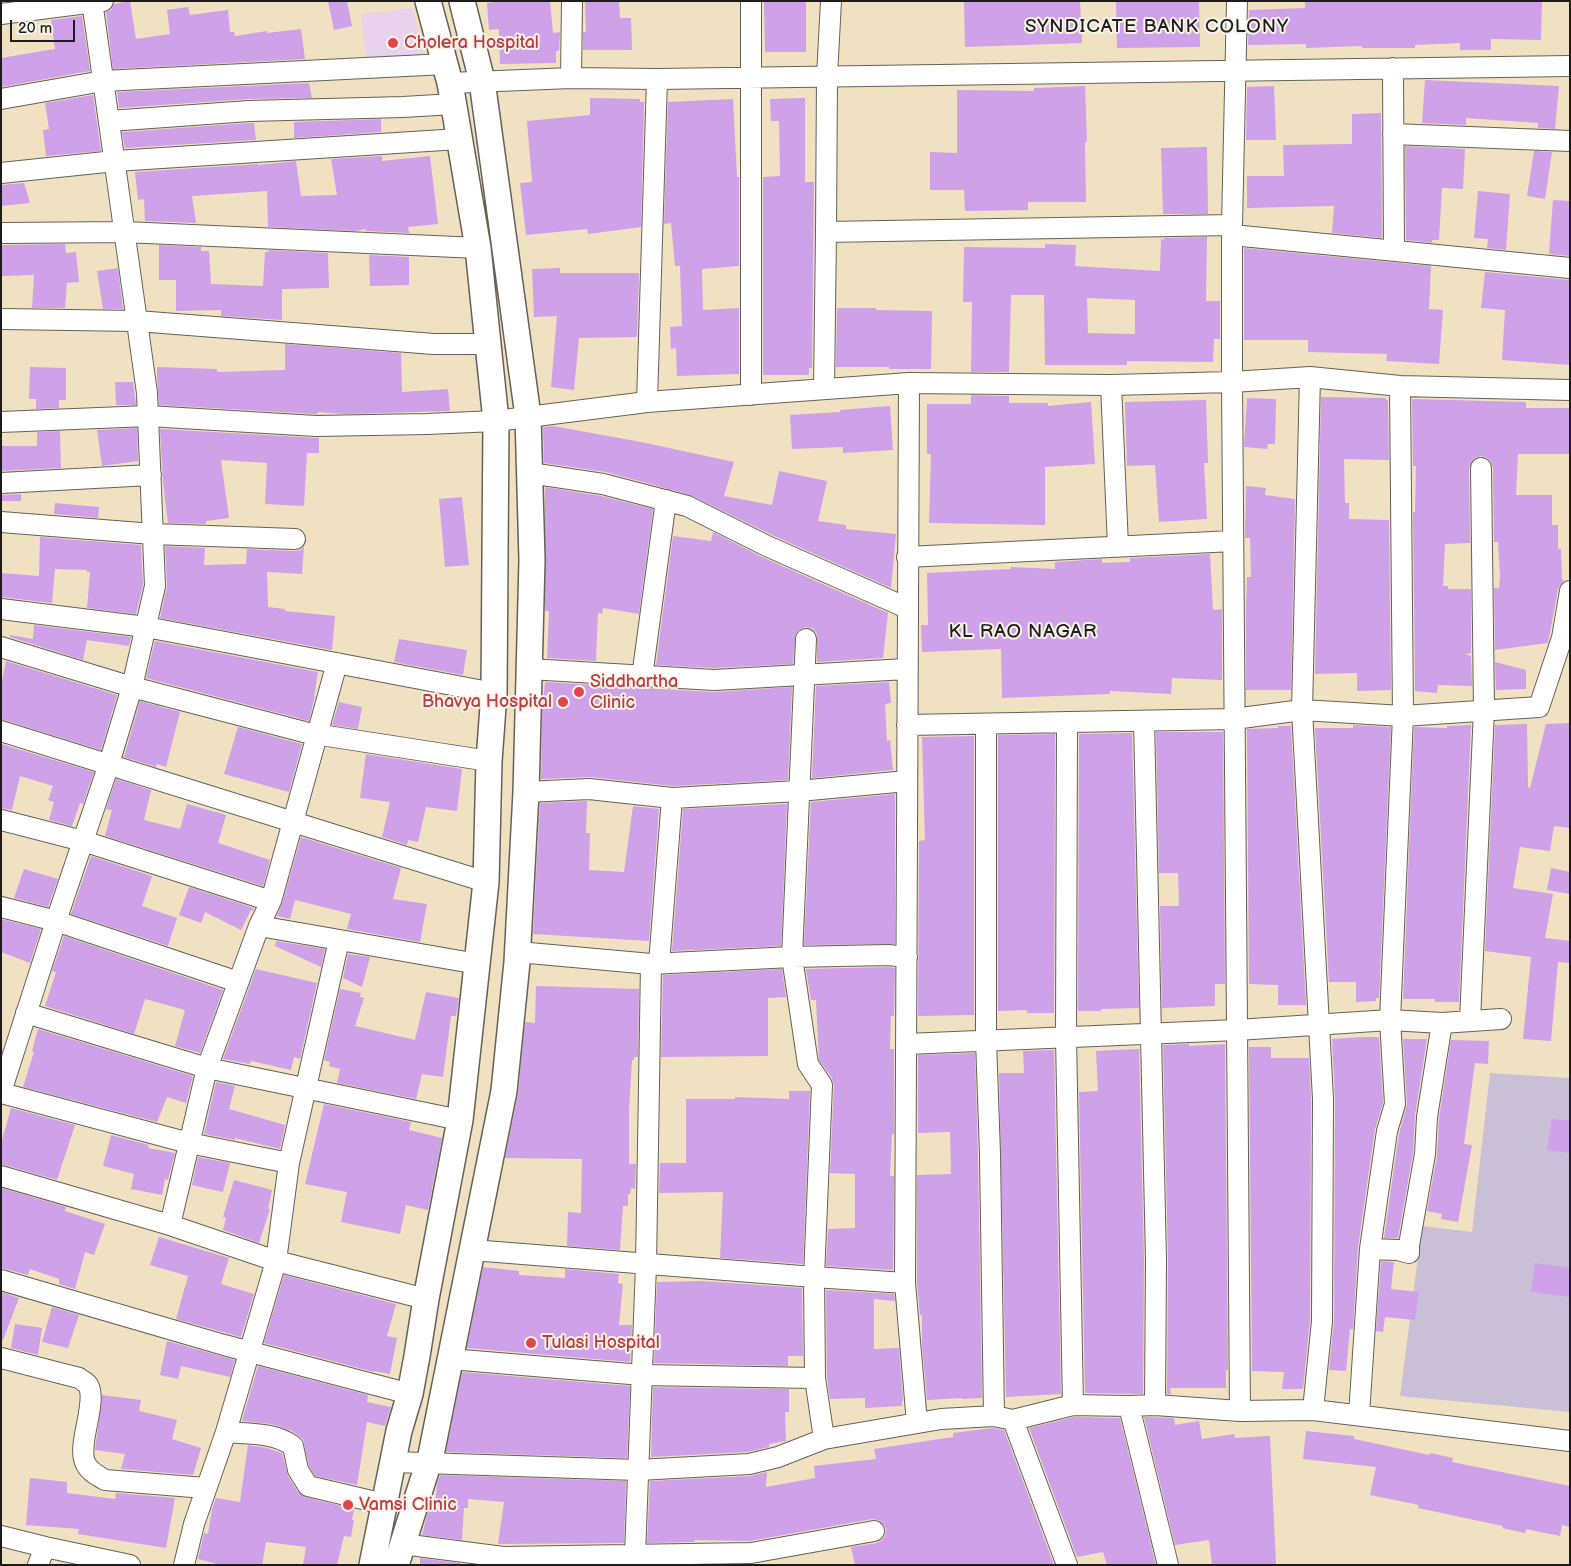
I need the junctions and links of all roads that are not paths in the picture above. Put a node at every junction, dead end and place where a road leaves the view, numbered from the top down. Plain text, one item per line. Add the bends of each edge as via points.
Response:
1 (428, 1) edge
2 (462, 1) edge
3 (572, 1) edge
4 (751, 1) edge
5 (831, 1) edge
6 (1236, 1) edge
7 (96, 2) edge
8 (1, 14) edge
9 (1570, 66) edge
10 (1392, 68) junction
11 (1235, 71) junction
12 (827, 76) junction
13 (571, 78) junction
14 (751, 78) junction
15 (657, 79) junction
16 (103, 81) junction
17 (482, 81) junction
18 (450, 84) junction
19 (1, 99) edge
20 (109, 122) junction
21 (1393, 134) junction
22 (459, 139) junction
23 (1570, 141) edge
24 (115, 161) junction
25 (1, 172) edge
26 (1232, 230) junction
27 (125, 232) junction
28 (826, 232) junction
29 (1, 233) edge
30 (478, 248) junction
31 (1394, 251) junction
32 (1570, 268) edge
33 (1, 319) edge
34 (137, 321) junction
35 (487, 344) junction
36 (1310, 377) junction
37 (1232, 382) junction
38 (909, 383) junction
39 (1111, 384) junction
40 (1400, 386) junction
41 (824, 389) junction
42 (1570, 390) edge
43 (751, 395) junction
44 (647, 402) junction
45 (148, 416) junction
46 (528, 416) junction
47 (496, 421) junction
48 (1, 422) edge
49 (1481, 468) dead end
50 (530, 473) junction
51 (151, 475) junction
52 (1, 483) edge
53 (666, 500) junction
54 (1, 522) edge
55 (153, 534) junction
56 (295, 539) dead end
57 (1233, 541) junction
58 (1118, 546) junction
59 (907, 556) junction
60 (1570, 591) edge
61 (907, 608) junction
62 (1, 609) edge
63 (146, 627) junction
64 (806, 639) dead end
65 (1, 646) edge
66 (337, 663) junction
67 (906, 669) junction
68 (529, 670) junction
69 (805, 675) junction
70 (642, 677) junction
71 (132, 687) junction
72 (494, 692) junction
73 (1302, 710) junction
74 (1484, 710) junction
75 (1403, 716) junction
76 (1234, 719) junction
77 (1144, 721) junction
78 (1068, 722) junction
79 (986, 724) junction
80 (907, 726) junction
81 (1, 731) edge
82 (317, 735) junction
83 (489, 761) junction
84 (110, 764) junction
85 (906, 781) junction
86 (800, 791) junction
87 (526, 792) junction
88 (672, 798) junction
89 (1, 820) edge
90 (292, 820) junction
91 (83, 841) junction
92 (486, 882) junction
93 (271, 901) junction
94 (1, 907) edge
95 (56, 921) junction
96 (259, 926) junction
97 (339, 940) junction
98 (518, 952) junction
99 (792, 957) junction
100 (907, 957) junction
101 (478, 964) junction
102 (655, 964) junction
103 (238, 982) junction
104 (26, 1013) junction
105 (1501, 1019) dead end
106 (1390, 1020) junction
107 (1470, 1021) junction
108 (1442, 1023) junction
109 (1320, 1024) junction
110 (1237, 1030) junction
111 (1151, 1034) junction
112 (1066, 1037) junction
113 (986, 1040) junction
114 (907, 1044) junction
115 (207, 1068) junction
116 (2, 1084) edge
117 (305, 1088) junction
118 (460, 1120) junction
119 (189, 1143) junction
120 (289, 1163) junction
121 (1, 1176) edge
122 (170, 1225) junction
123 (1370, 1249) junction
124 (472, 1250) junction
125 (276, 1261) junction
126 (646, 1265) junction
127 (814, 1277) junction
128 (1, 1280) edge
129 (905, 1282) junction
130 (426, 1299) junction
131 (249, 1352) junction
132 (1, 1358) edge
133 (450, 1360) junction
134 (642, 1376) junction
135 (815, 1378) junction
136 (410, 1394) junction
137 (1074, 1405) junction
138 (1155, 1405) junction
139 (1129, 1406) junction
140 (1313, 1410) junction
141 (1240, 1411) junction
142 (1359, 1415) junction
143 (994, 1416) junction
144 (1014, 1420) junction
145 (917, 1424) junction
146 (226, 1432) junction
147 (824, 1439) junction
148 (1570, 1441) edge
149 (393, 1462) junction
150 (428, 1463) junction
151 (638, 1470) junction
152 (205, 1488) junction
153 (384, 1504) junction
154 (874, 1531) dead end
155 (1, 1536) edge
156 (399, 1554) edge
157 (41, 1556) edge
158 (636, 1560) edge
159 (130, 1565) edge
160 (184, 1565) edge
161 (372, 1565) edge
162 (1067, 1565) edge
163 (1168, 1565) edge

1 - 18 street
2 - 17 street
3 - 13 street
4 - 14 street
5 - 12 street
6 - 11 street
7 - 8 street
7 - 16 street
9 - 10 street
10 - 11 street
10 - 21 street
11 - 12 street
11 - 26 street
12 - 14 street
12 - 28 street
13 - 15 street
13 - 17 street
14 - 15 street
14 - 43 street
15 - 44 street
16 - 18 street
16 - 19 street
16 - 20 street
17 - 18 street
17 - 46 street
18 - 20 street via 403,108 249,111
18 - 22 street
20 - 24 street
21 - 23 street
21 - 31 street
22 - 24 street
22 - 30 street
24 - 25 street
24 - 27 street
26 - 28 street
26 - 31 street
26 - 37 street
27 - 29 street
27 - 30 street
27 - 34 street
28 - 41 street
30 - 35 street
31 - 32 street
33 - 34 street
34 - 35 street via 434,344
34 - 45 street
35 - 47 street
36 - 37 street
36 - 40 street
36 - 73 street
37 - 39 street
37 - 57 street
38 - 39 street
38 - 41 street
38 - 59 street
39 - 58 street
40 - 42 street
40 - 75 street
41 - 43 street
43 - 44 street
44 - 46 street
45 - 47 street via 316,426
45 - 48 street
45 - 51 street
46 - 47 street
46 - 50 street
47 - 72 street
49 - 74 street
50 - 53 street via 603,484
50 - 68 street
51 - 52 street
51 - 55 street
53 - 61 street via 687,506 767,546
53 - 70 street
54 - 55 street
55 - 56 street
55 - 63 street via 155,586
57 - 58 street
57 - 76 street
58 - 59 street
59 - 61 street
60 - 74 street via 1562,638 1539,707
61 - 67 street
62 - 63 street
63 - 66 street
63 - 71 street
64 - 69 street
65 - 71 street
66 - 72 street
66 - 82 street
67 - 69 street
67 - 80 street
68 - 70 street
68 - 87 street
69 - 70 street via 714,680
69 - 86 street
71 - 82 street
71 - 84 street
72 - 83 street
73 - 75 street
73 - 76 street
73 - 109 street
74 - 75 street
74 - 107 street
75 - 106 street
76 - 77 street
76 - 110 street
77 - 78 street
77 - 111 street
78 - 79 street
78 - 112 street
79 - 80 street
79 - 113 street
80 - 85 street
81 - 84 street
82 - 83 street
82 - 90 street
83 - 92 street
84 - 90 street
84 - 91 street
85 - 86 street
85 - 100 street
86 - 88 street
86 - 99 street
87 - 88 street via 589,790
87 - 98 street
88 - 102 street
89 - 91 street
90 - 92 street
90 - 93 street
91 - 93 street
91 - 95 street
92 - 101 street
93 - 96 street
94 - 95 street
95 - 103 street
95 - 104 street
96 - 97 street
96 - 103 street
97 - 101 street
97 - 117 street
98 - 102 street
98 - 124 street via 504,1091
99 - 100 street
99 - 102 street
99 - 127 street via 808,1064 822,1085
100 - 114 street
101 - 118 street
102 - 126 street
103 - 115 street
104 - 115 street
104 - 116 street
105 - 107 street
106 - 108 street
106 - 109 street
106 - 123 street via 1395,1104 1387,1131
107 - 108 street
108 - 123 street via 1409,1253
109 - 110 street
109 - 140 street via 1322,1321
110 - 111 street
110 - 141 street
111 - 112 street
111 - 138 street via 1156,1260
112 - 113 street
112 - 137 street
113 - 114 street
113 - 143 street
114 - 129 street
115 - 117 street
115 - 119 street
116 - 119 street
117 - 118 street
117 - 120 street
118 - 130 street
119 - 120 street
119 - 122 street
120 - 125 street
121 - 122 street
122 - 125 street
123 - 142 street
124 - 126 street
124 - 133 street
125 - 130 street
125 - 131 street
126 - 127 street
126 - 134 street
127 - 129 street
127 - 135 street
128 - 131 street
129 - 145 street
130 - 136 street
131 - 136 street
131 - 146 street
132 - 152 street via 79,1378 88,1385 91,1394 83,1453 92,1472 105,1480
133 - 134 street
133 - 150 street
134 - 135 street
134 - 151 street
135 - 147 street
136 - 149 street
137 - 139 street
137 - 144 street
138 - 139 street
138 - 141 street
139 - 163 street
140 - 141 street
140 - 142 street
142 - 148 street
143 - 144 street
143 - 145 street
144 - 162 street
145 - 147 street
146 - 152 street
146 - 153 street via 285,1440 293,1446 298,1470 308,1486
147 - 151 street via 778,1457 749,1464
149 - 150 street
149 - 153 street
150 - 151 street
150 - 156 street
151 - 158 street
152 - 160 street
153 - 161 street
154 - 158 street via 751,1553
155 - 157 street
156 - 158 street
157 - 159 street

